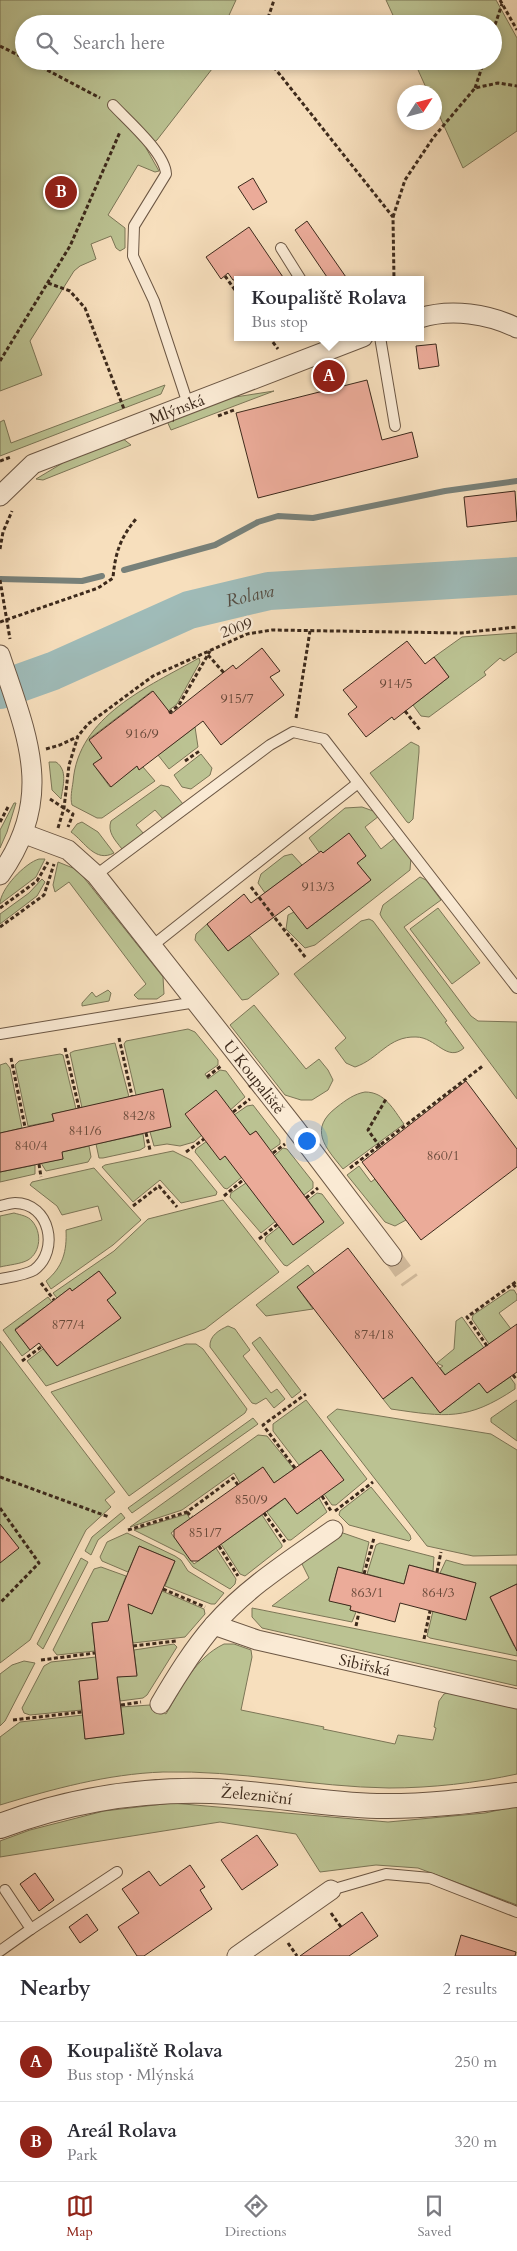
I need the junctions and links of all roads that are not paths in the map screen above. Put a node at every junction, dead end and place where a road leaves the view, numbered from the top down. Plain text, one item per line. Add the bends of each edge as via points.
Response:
1 (113, 105) road end
2 (281, 248) dead end
3 (298, 276) edge
4 (424, 317) edge
5 (517, 328) edge
6 (342, 341) edge
7 (381, 341) edge
8 (188, 404) junction
9 (395, 426) dead end
10 (0, 496) edge
11 (6, 649) edge
12 (358, 783) junction
13 (24, 834) junction
14 (0, 875) edge
15 (96, 875) junction
16 (152, 946) junction
17 (517, 988) edge
18 (196, 1002) junction
19 (0, 1034) edge
20 (0, 1206) edge
21 (392, 1256) tunnel mouth
22 (0, 1279) edge
23 (333, 1530) dead end
24 (213, 1618) junction
25 (517, 1699) edge
26 (153, 1702) road end
27 (517, 1795) edge
28 (0, 1826) edge
29 (117, 1872) dead end
30 (4, 1890) dead end
31 (331, 1890) joint
32 (517, 1912) edge
33 (31, 1929) junction
34 (0, 1950) edge
35 (237, 1956) edge

1 - 8 lane via 166,166 166,174 134,226 133,256 154,301
2 - 3 lane
4 - 5 street via 466,313
6 - 8 street, Mlýnská
7 - 9 lane
8 - 10 street, Mlýnská via 33,464
11 - 13 street via 32,760 32,797
12 - 15 lane via 324,739 293,732 270,745
12 - 16 lane
12 - 17 lane
13 - 14 street
13 - 15 street, U Koupaliště via 68,850
15 - 16 street, U Koupaliště
16 - 18 street, U Koupaliště
18 - 19 lane
18 - 21 street, U Koupaliště via 328,1183
20 - 22 lane via 17,1203 32,1208 40,1214 49,1234 43,1261 32,1271
23 - 24 street
24 - 25 street, Sibiřská via 257,1640
24 - 26 street via 187,1660
27 - 28 street, Železniční via 462,1802 377,1806 213,1791 168,1791 114,1797 33,1814
29 - 33 lane
30 - 33 lane
31 - 32 lane via 386,1874 430,1878
31 - 35 street
33 - 34 lane

